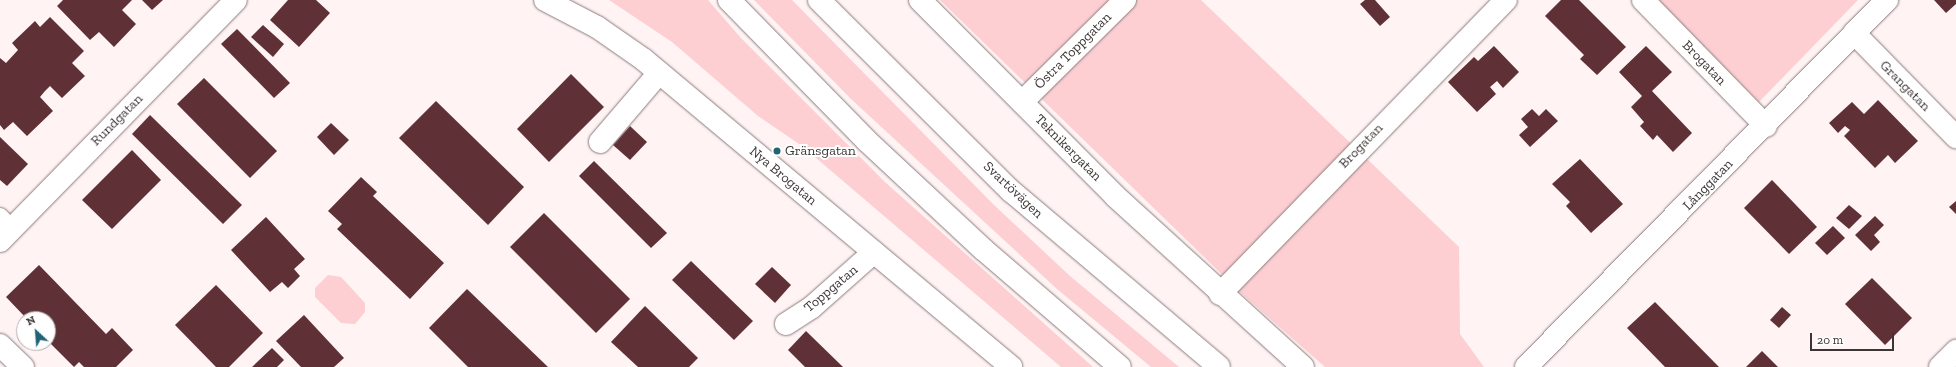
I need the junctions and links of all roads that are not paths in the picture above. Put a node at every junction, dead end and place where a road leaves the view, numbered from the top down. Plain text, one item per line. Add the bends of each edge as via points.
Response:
1 (236, 0) edge
2 (545, 0) edge
3 (729, 0) edge
4 (819, 0) edge
5 (920, 0) edge
6 (1125, 0) edge
7 (1506, 0) edge
8 (1643, 0) edge
9 (1887, 0) edge
10 (1854, 33) junction
11 (659, 73) junction
12 (1022, 102) junction
13 (1766, 126) junction
14 (1956, 137) edge
15 (600, 142) dead end
16 (4, 229) edge
17 (874, 252) junction
18 (1220, 294) junction
19 (786, 324) dead end
20 (0, 345) edge
21 (1956, 351) edge
22 (23, 367) edge
23 (1011, 367) edge
24 (1120, 367) edge
25 (1219, 367) edge
26 (1303, 367) edge
27 (1526, 367) edge
28 (1940, 367) edge

1 - 16 street, Rundgatan
2 - 11 street, Nya Brogatan via 597,27
3 - 24 street via 867,141 984,250
4 - 25 street, Svartövägen via 1011,191
5 - 12 street, Teknikergatan
6 - 12 street, Östra Toppgatan
7 - 18 street, Brogatan
8 - 13 street, Brogatan
9 - 10 street, Långgatan
10 - 13 street, Långgatan
10 - 14 street, Grangatan
11 - 15 street
11 - 17 street, Nya Brogatan
12 - 18 street, Teknikergatan
13 - 27 street, Långgatan
17 - 19 street, Toppgatan via 816,303
17 - 23 street, Nya Brogatan
18 - 26 street, Teknikergatan
20 - 22 street
21 - 28 street

